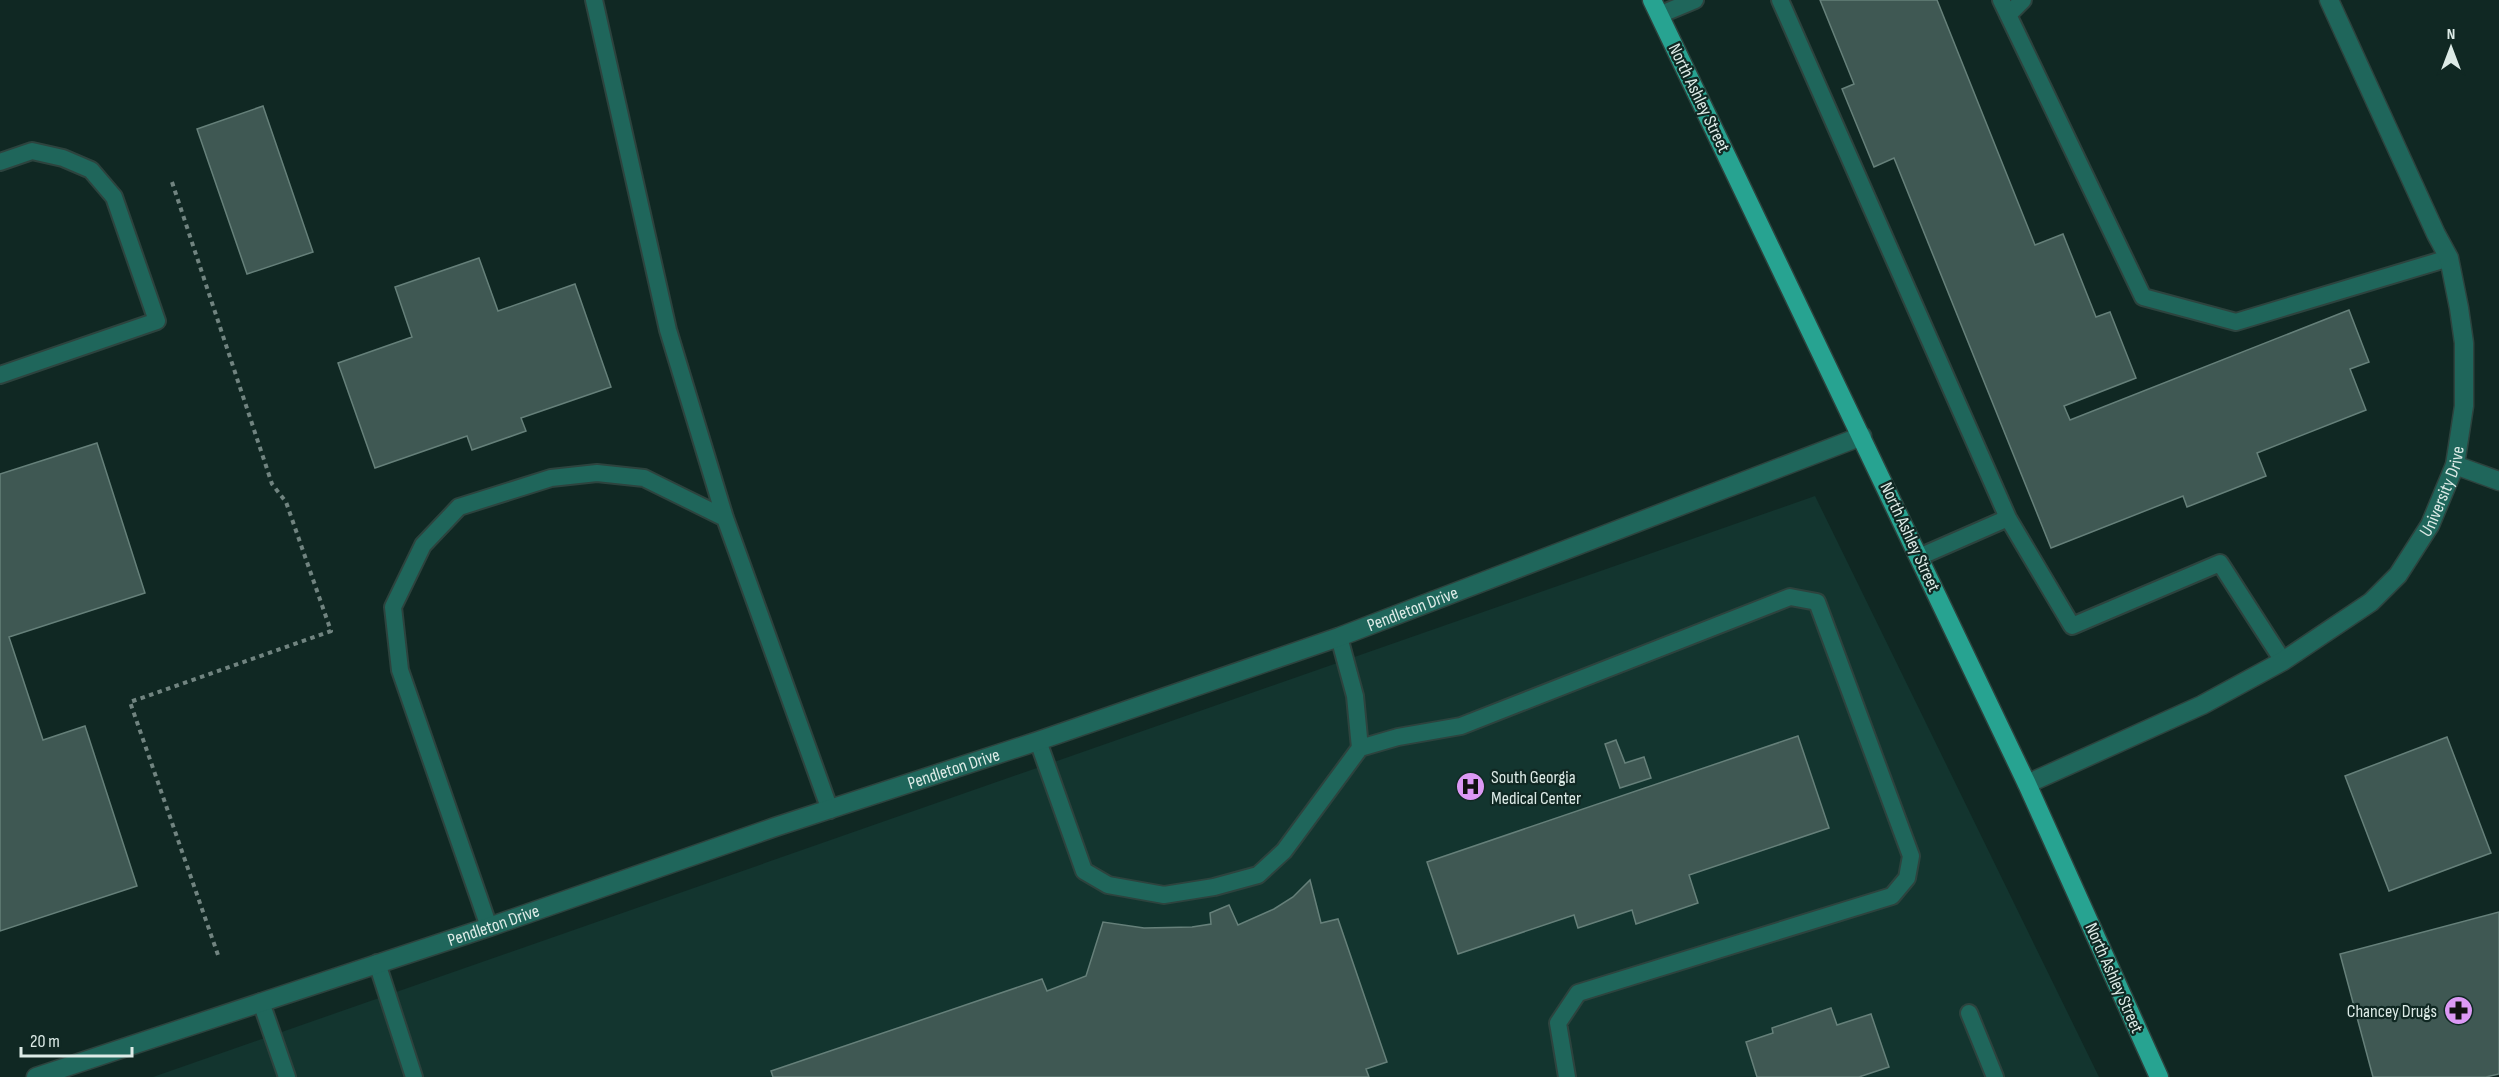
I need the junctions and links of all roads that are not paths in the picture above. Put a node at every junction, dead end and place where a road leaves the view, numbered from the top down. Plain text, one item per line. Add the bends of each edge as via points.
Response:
1 (1695, 0) edge
2 (1780, 0) edge
3 (2023, 0) edge
4 (2329, 0) edge
5 (592, 1) edge
6 (2004, 7) edge
7 (1655, 8) edge
8 (0, 162) edge
9 (2450, 258) junction
10 (0, 375) edge
11 (1862, 436) junction
12 (2455, 465) junction
13 (2499, 481) edge
14 (725, 518) junction
15 (2008, 518) junction
16 (1919, 557) junction
17 (1339, 636) junction
18 (2283, 661) junction
19 (1038, 741) junction
20 (1360, 748) junction
21 (2027, 784) junction
22 (830, 810) junction
23 (489, 927) junction
24 (377, 963) junction
25 (261, 1002) junction
26 (1969, 1013) dead end
27 (36, 1077) edge
28 (286, 1077) edge
29 (414, 1077) edge
30 (1567, 1077) edge
31 (1995, 1077) edge
32 (2159, 1077) edge

1 - 7 lane
2 - 15 lane
3 - 6 lane
4 - 9 street, University Drive
5 - 14 lane via 668,330
6 - 9 lane via 2143,297 2236,322
7 - 11 main road, North Ashley Street
8 - 10 lane via 32,151 91,170 114,197 157,321
9 - 12 street, University Drive via 2464,344 2464,406
11 - 16 main road, North Ashley Street
11 - 17 street, Pendleton Drive
12 - 13 street
12 - 18 street, University Drive via 2430,525 2398,575 2371,602
14 - 22 lane
14 - 23 lane via 644,478 597,473 551,478 459,507 423,545 393,607 400,670
15 - 16 lane
15 - 18 lane via 2072,626 2220,563
16 - 21 main road, North Ashley Street
17 - 19 street, Pendleton Drive
17 - 20 lane via 1355,696
18 - 21 street, University Drive via 2202,705
19 - 20 lane via 1084,871 1108,885 1164,895 1258,875 1284,851
19 - 22 street, Pendleton Drive
20 - 30 lane via 1461,726 1790,597 1817,602 1911,856 1907,879 1892,896 1578,993 1558,1023
21 - 32 main road, North Ashley Street
22 - 23 street, Pendleton Drive
23 - 24 street, Pendleton Drive
24 - 25 street, Pendleton Drive
24 - 29 lane
25 - 27 street, Pendleton Drive
25 - 28 lane
26 - 31 lane

